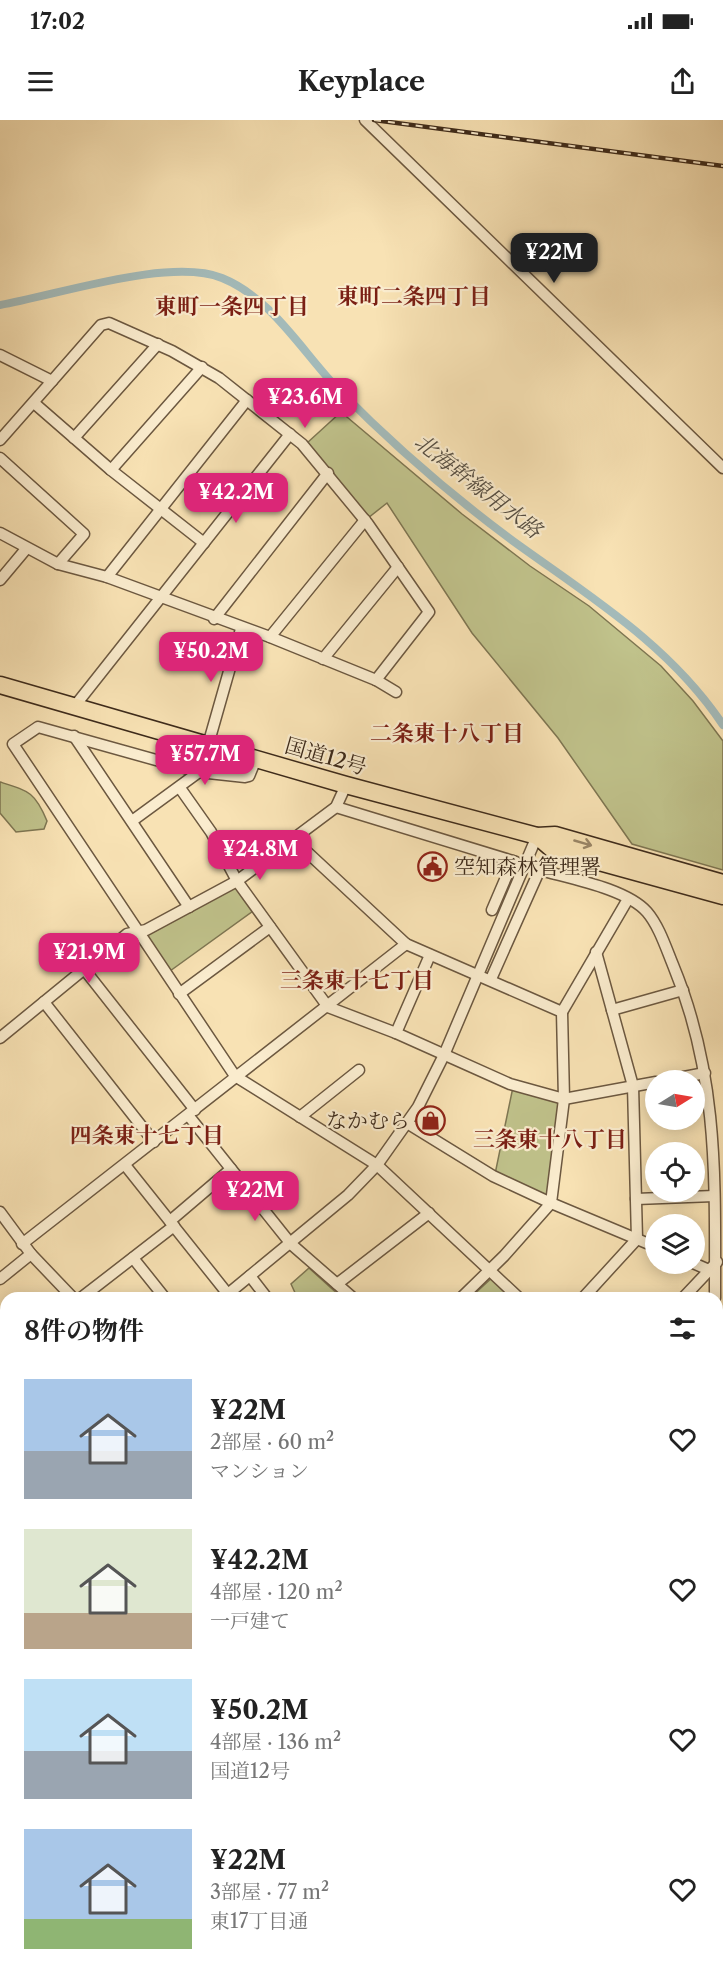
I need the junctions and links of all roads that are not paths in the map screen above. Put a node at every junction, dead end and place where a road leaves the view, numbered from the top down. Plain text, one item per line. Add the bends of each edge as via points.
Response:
1 (365, 120) edge
2 (158, 344) junction
3 (0, 355) edge
4 (202, 367) junction
5 (52, 381) junction
6 (247, 400) junction
7 (34, 402) junction
8 (290, 434) junction
9 (74, 438) junction
10 (0, 440) edge
11 (0, 458) edge
12 (723, 468) edge
13 (111, 470) junction
14 (328, 473) junction
15 (160, 507) junction
16 (365, 520) junction
17 (0, 533) edge
18 (204, 543) junction
19 (26, 549) junction
20 (58, 564) junction
21 (398, 567) junction
22 (107, 578) junction
23 (0, 580) edge
24 (161, 598) junction
25 (214, 619) junction
26 (241, 629) junction
27 (270, 637) junction
28 (323, 659) junction
29 (376, 680) junction
30 (0, 685) edge
31 (396, 692) dead end
32 (74, 707) junction
33 (74, 736) junction
34 (208, 746) junction
35 (256, 759) junction
36 (199, 772) junction
37 (346, 785) junction
38 (180, 788) junction
39 (336, 807) junction
40 (132, 821) junction
41 (537, 836) junction
42 (293, 839) junction
43 (645, 867) junction
44 (237, 881) junction
45 (723, 883) edge
46 (723, 896) edge
47 (628, 899) junction
48 (189, 907) junction
49 (492, 910) dead end
50 (270, 927) junction
51 (137, 932) junction
52 (406, 945) junction
53 (596, 952) junction
54 (430, 955) junction
55 (84, 969) junction
56 (479, 974) junction
57 (491, 979) junction
58 (683, 990) junction
59 (179, 993) junction
60 (44, 1002) junction
61 (328, 1007) junction
62 (612, 1010) junction
63 (562, 1012) junction
64 (396, 1033) junction
65 (0, 1038) edge
66 (444, 1055) junction
67 (359, 1070) dead end
68 (704, 1070) edge
69 (705, 1073) edge
70 (235, 1076) junction
71 (645, 1084) edge
72 (633, 1086) junction
73 (564, 1099) junction
74 (192, 1112) junction
75 (300, 1117) junction
76 (407, 1123) junction
77 (154, 1142) junction
78 (125, 1165) junction
79 (376, 1166) junction
80 (231, 1169) junction
81 (714, 1196) junction
82 (636, 1199) junction
83 (551, 1203) junction
84 (0, 1212) edge
85 (429, 1213) junction
86 (172, 1223) junction
87 (637, 1239) junction
88 (645, 1242) edge
89 (22, 1244) junction
90 (291, 1244) junction
91 (31, 1254) junction
92 (133, 1258) junction
93 (716, 1263) edge
94 (490, 1270) junction
95 (250, 1276) junction
96 (0, 1279) edge
97 (337, 1284) junction
98 (64, 1292) edge
99 (89, 1292) edge
100 (160, 1292) edge
101 (225, 1292) edge
102 (232, 1292) edge
103 (262, 1292) edge
104 (346, 1292) edge
105 (467, 1292) edge
106 (513, 1292) edge
107 (588, 1292) edge
108 (689, 1292) edge
109 (716, 1292) edge

1 - 12 street
2 - 4 street
2 - 5 street via 109,323 102,325
2 - 9 street
3 - 5 street
4 - 6 street
4 - 13 street
5 - 7 street
6 - 8 street
6 - 15 street
7 - 9 street
7 - 10 street
8 - 14 street
8 - 18 street
9 - 13 street
11 - 20 street via 84,534
13 - 15 street
14 - 16 street
14 - 25 street
15 - 18 street
15 - 22 street
16 - 21 street
16 - 27 street
17 - 19 street
18 - 24 street
19 - 20 street
19 - 23 street
20 - 22 street
21 - 28 street
21 - 29 street via 429,612
22 - 24 street
24 - 25 street
24 - 32 street
25 - 26 street
26 - 27 street
26 - 34 street
27 - 28 street
28 - 29 street
29 - 31 street
30 - 32 highway, 国道12号
32 - 34 highway, 国道12号
33 - 36 street
33 - 40 street
33 - 51 street via 38,727 13,744
34 - 35 highway, 国道12号
35 - 36 street via 245,777
35 - 37 highway, 国道12号
36 - 38 street
37 - 39 street
37 - 41 highway, 国道12号
38 - 40 street
38 - 44 street via 211,832
39 - 42 street
39 - 49 street via 514,862
40 - 48 street
41 -> 43 highway, 国道12号 via 555,835 628,856
41 - 43 highway, 国道12号 via 552,849
41 - 56 street
42 - 44 street
42 - 52 street
43 - 45 highway, 国道12号
43 - 46 highway, 国道12号 via 661,878
44 - 48 street
44 - 50 street
47 - 53 street
47 - 57 street via 538,869
47 - 58 street via 648,913
48 - 51 street
50 - 59 street
50 - 61 street
51 - 55 street via 127,934
51 - 59 street
52 - 54 street
52 - 61 street
53 - 62 street
53 - 63 street
54 - 56 street
54 - 64 street
55 - 60 street
55 - 74 street
56 - 57 street
56 - 66 street
57 - 63 street
58 - 62 street
58 - 68 street
59 - 70 street
60 - 65 street
60 - 77 street
61 - 64 street
61 - 70 street
62 - 72 street
63 - 73 street
64 - 66 street
66 - 73 street via 510,1084
66 - 76 street
67 - 75 street
69 - 81 street via 713,1139
70 - 74 street
70 - 75 street
71 - 72 street
72 - 73 street
72 - 82 street
73 - 83 street
74 - 77 street
74 - 80 street
75 - 79 street
76 - 79 street
76 - 83 street via 493,1176
77 - 78 street
78 - 86 street
78 - 89 street
79 - 85 street
79 - 90 street
80 - 86 street
80 - 90 street
81 - 82 street
81 - 93 street
82 - 87 street
83 - 87 street
83 - 94 street
84 - 89 street
85 - 94 street
85 - 97 street
86 - 92 street
86 - 101 street
87 - 88 street
87 - 107 street
89 - 91 street
90 - 95 street
90 - 97 street
91 - 96 street
91 - 98 street
92 - 99 street
92 - 100 street
93 - 108 street
93 - 109 street
94 - 105 street
94 - 106 street
95 - 102 street
95 - 103 street
97 - 104 street

